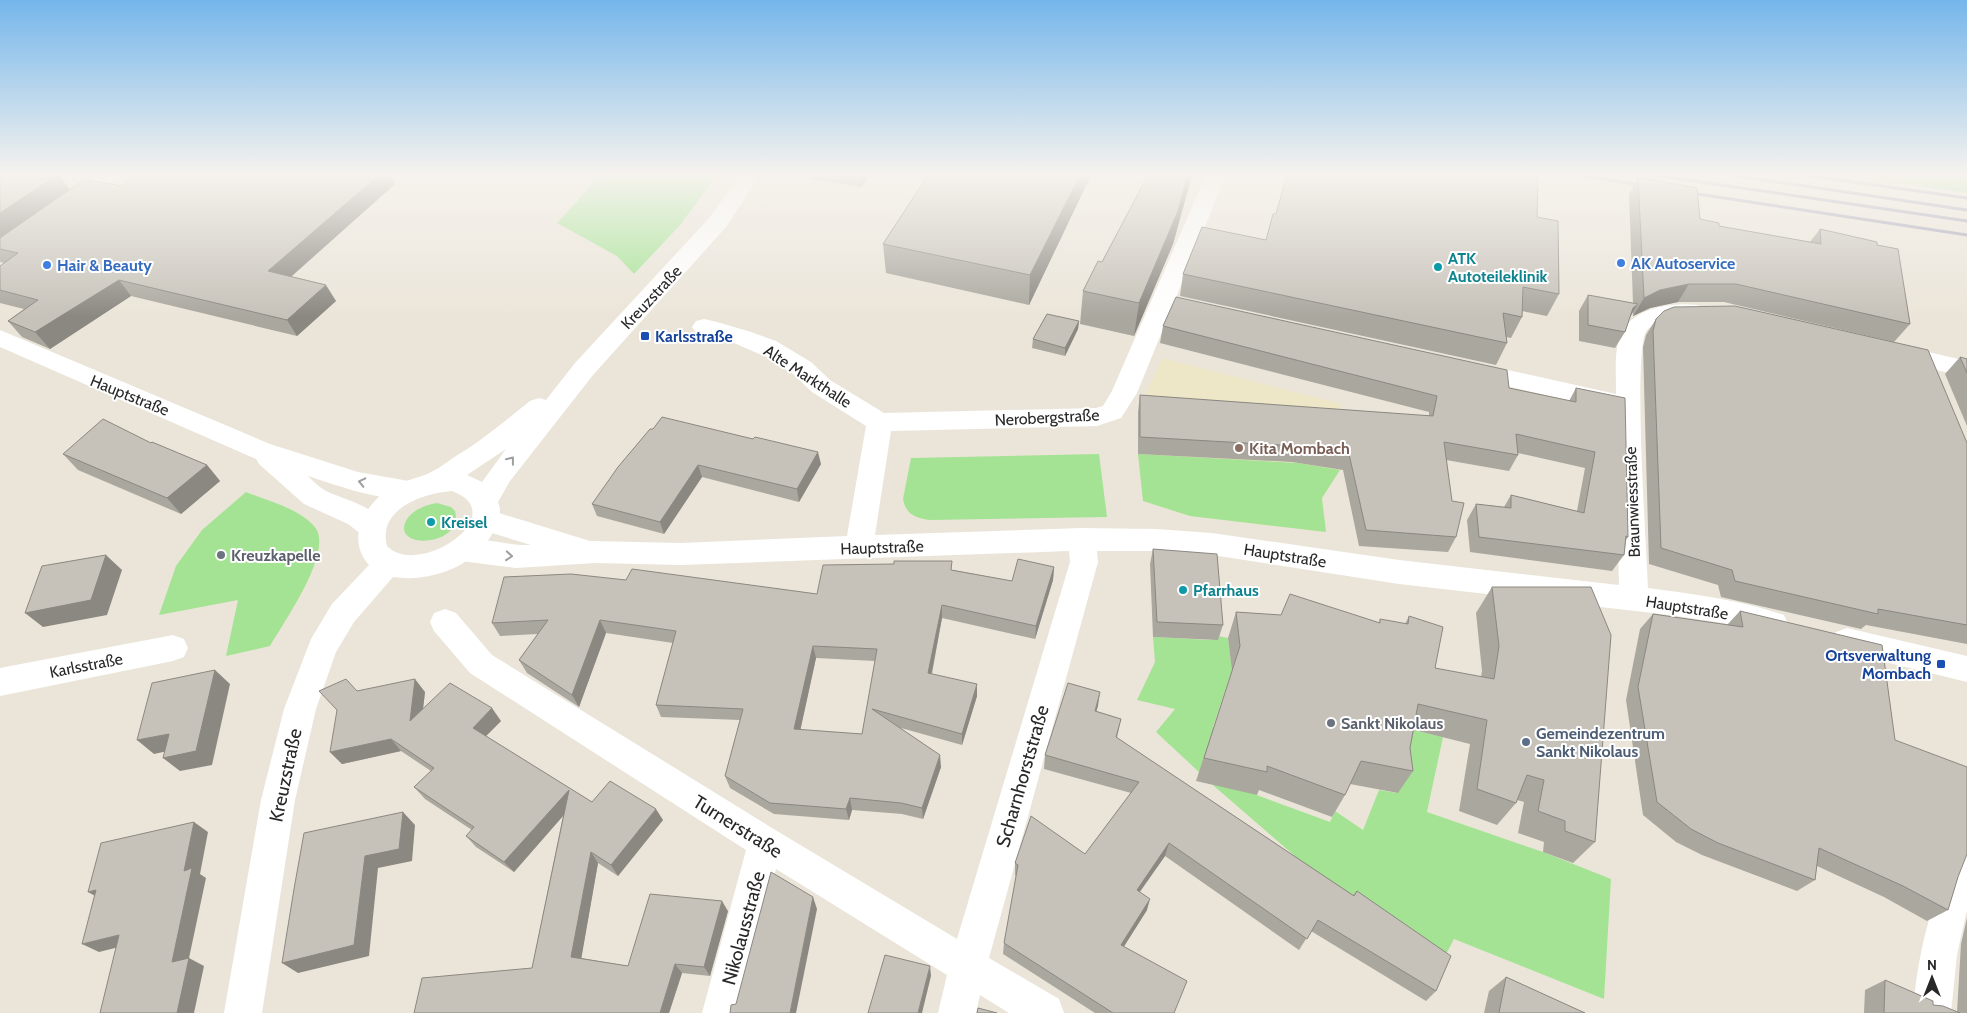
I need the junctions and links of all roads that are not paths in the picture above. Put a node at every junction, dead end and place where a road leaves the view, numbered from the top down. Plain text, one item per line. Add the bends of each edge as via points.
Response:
1 (718, 222) edge
2 (1201, 222) edge
3 (1714, 312) edge
4 (704, 326) dead end
5 (0, 338) edge
6 (1877, 348) edge
7 (1925, 360) junction
8 (1455, 366) edge
9 (584, 369) junction
10 (1967, 369) edge
11 (1935, 386) edge
12 (1629, 405) junction
13 (880, 422) junction
14 (261, 450) junction
15 (436, 482) junction
16 (410, 490) junction
17 (486, 510) junction
18 (372, 527) junction
19 (1082, 539) junction
20 (859, 548) junction
21 (461, 550) junction
22 (595, 552) junction
23 (388, 563) junction
24 (1634, 599) junction
25 (445, 622) dead end
26 (173, 648) dead end
27 (1967, 669) edge
28 (0, 682) edge
29 (765, 843) junction
30 (1967, 862) edge
31 (968, 966) junction
32 (243, 1013) edge
33 (720, 1013) edge
34 (957, 1013) edge
35 (1045, 1013) edge
36 (1932, 1013) edge

1 - 9 street, Kreuzstraße
2 - 13 street, Nerobergstraße via 1174,304 1112,412 1097,417
3 - 12 street, Braunwiesstraße via 1658,315 1633,331 1629,347
4 - 13 street, Alte Markthalle via 757,342 802,368 820,386
5 - 14 street, Hauptstraße
6 - 7 street
7 - 10 street
7 - 11 street
8 - 12 street
9 - 15 street, Kreuzstraße via 491,447
17 -> 9 street, Kreuzstraße via 501,474
12 - 24 street, Braunwiesstraße
13 - 20 street
16 -> 14 street, Hauptstraße via 358,482
14 - 18 street, Hauptstraße via 314,497 358,516
15 - 16 street, Hauptstraße
15 - 17 street, Hauptstraße via 467,484 479,491
16 - 18 street, Hauptstraße via 386,505
17 - 21 street via 473,541
17 - 22 street, Hauptstraße
18 - 23 street via 372,548
19 - 20 street, Hauptstraße
19 - 24 street, Hauptstraße via 1212,544 1399,572
19 - 31 street, Scharnhorststraße via 1084,562
20 - 22 street, Hauptstraße via 681,554
21 -> 22 street, Hauptstraße via 516,557
21 - 23 street via 423,566 401,567
23 - 32 street, Kreuzstraße via 343,613 322,648 300,709 276,809
24 - 27 street, Hauptstraße via 1723,611
25 - 29 street, Turnerstraße via 481,664
26 - 28 street, Karlsstraße
29 - 31 street, Turnerstraße
29 - 33 street, Nikolausstraße
30 - 36 street via 1959,878 1944,932
31 - 34 street, Scharnhorststraße
31 - 35 street, Turnerstraße

